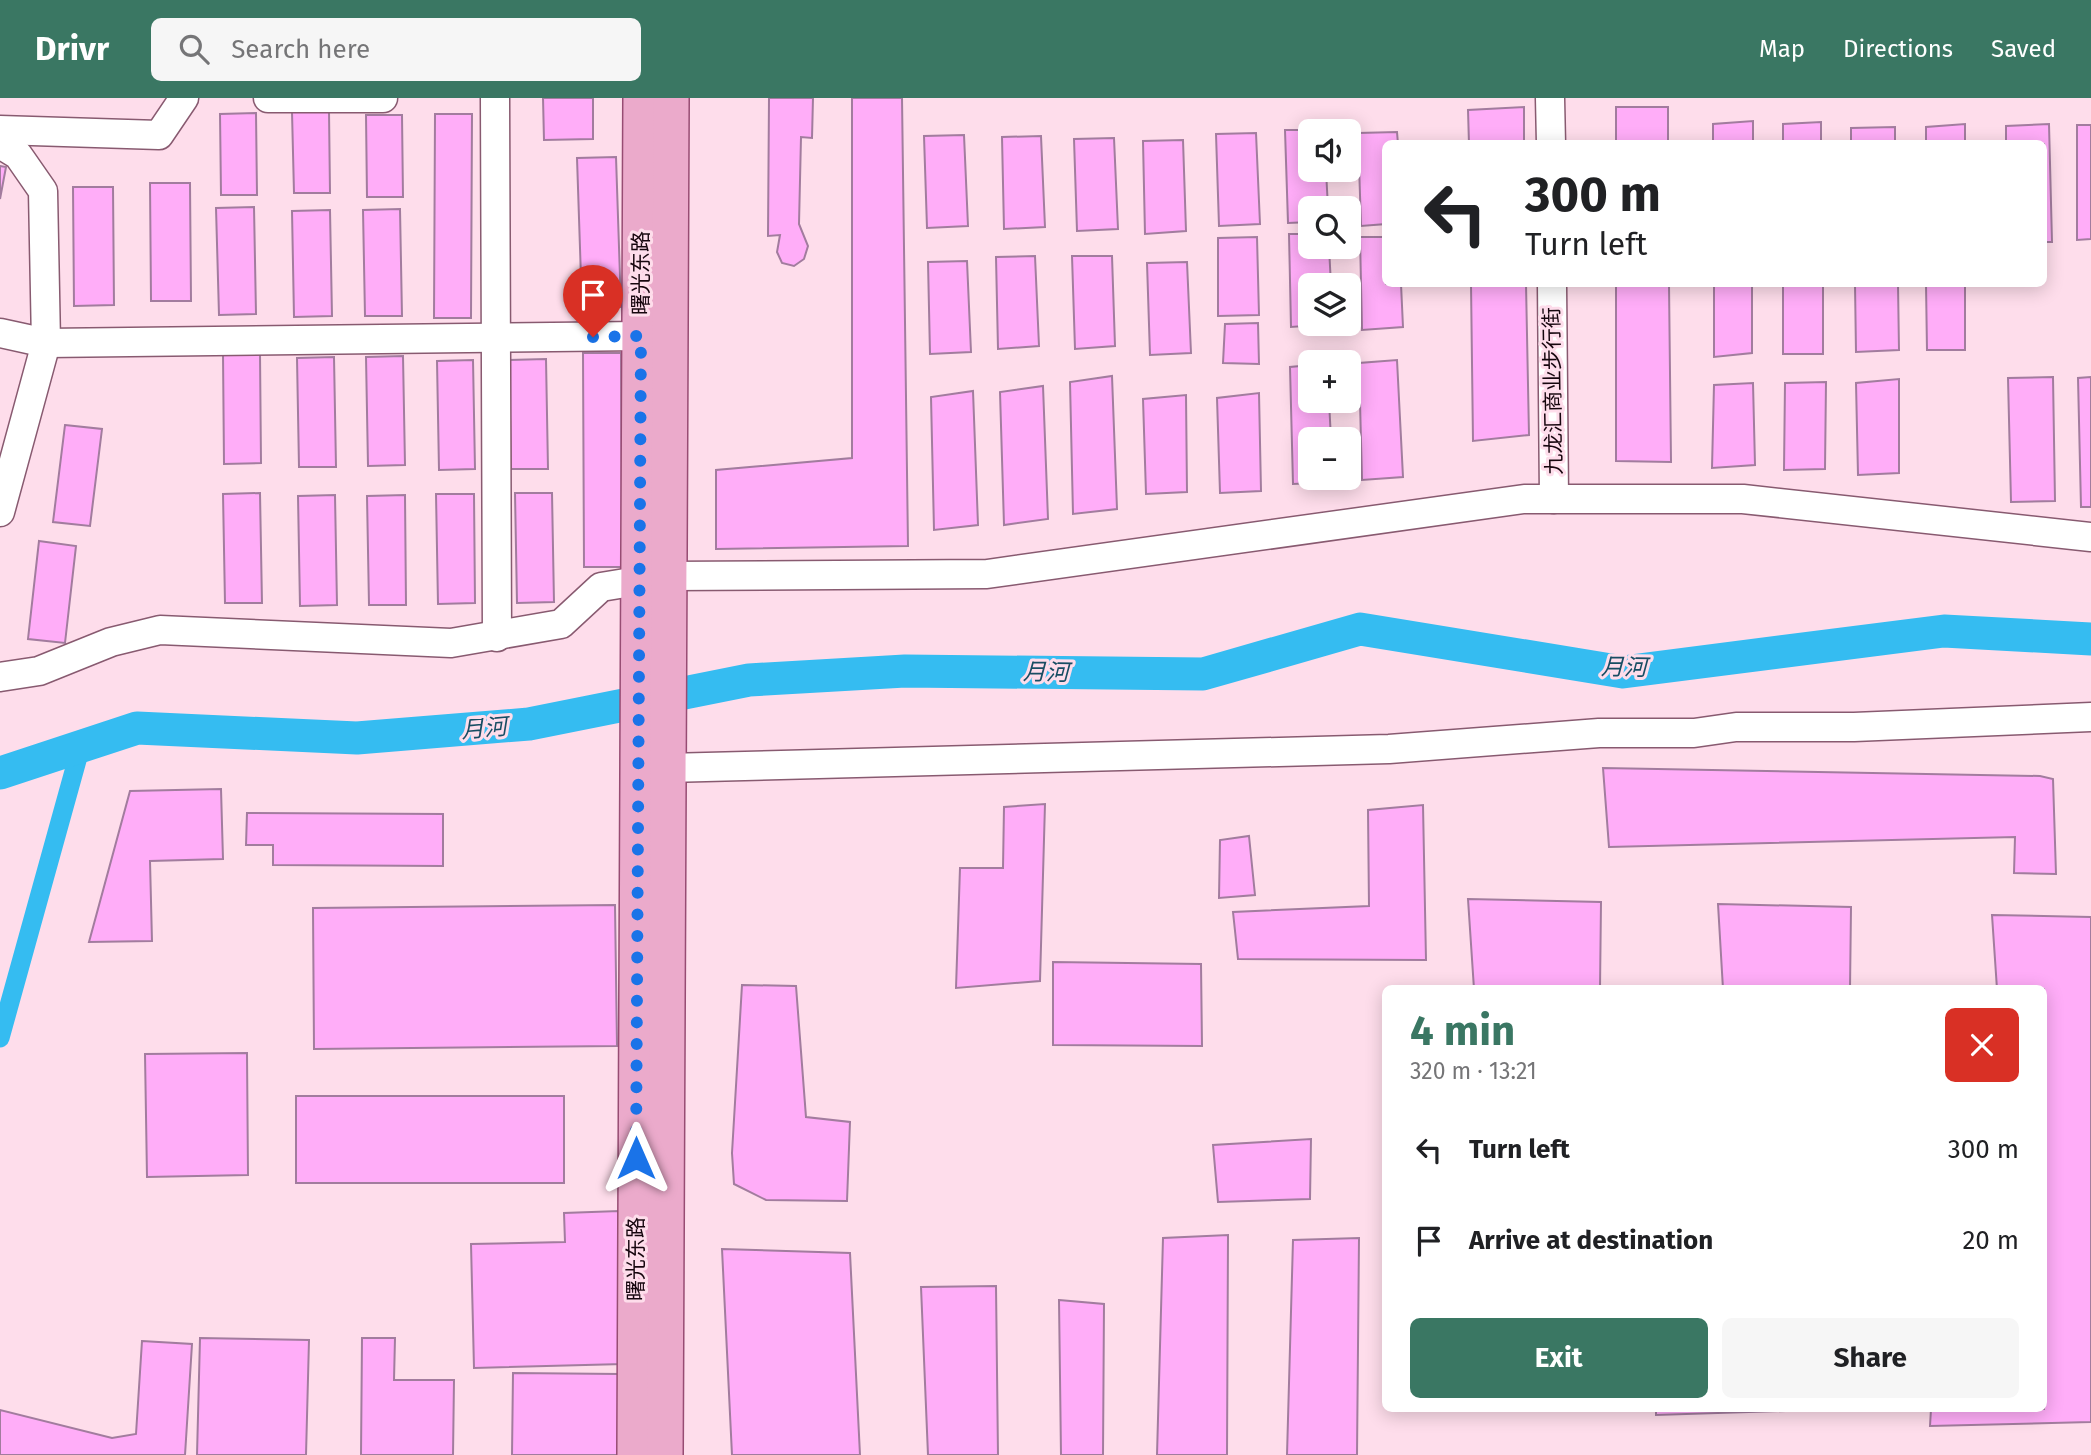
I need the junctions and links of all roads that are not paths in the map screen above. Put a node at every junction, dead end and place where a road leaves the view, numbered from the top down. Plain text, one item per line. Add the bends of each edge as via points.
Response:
1 (184, 98) edge
2 (268, 98) edge
3 (383, 98) edge
4 (495, 98) edge
5 (641, 98) edge
6 (671, 98) edge
7 (1550, 98) edge
8 (0, 130) edge
9 (1551, 140) edge
10 (0, 144) edge
11 (1552, 287) edge
12 (0, 333) edge
13 (641, 336) junction
14 (496, 338) junction
15 (46, 343) junction
16 (1554, 499) junction
17 (0, 512) edge
18 (2091, 537) edge
19 (652, 579) junction
20 (497, 637) junction
21 (0, 677) edge
22 (2091, 717) edge
23 (652, 735) junction
24 (667, 768) junction
25 (635, 1455) edge
26 (665, 1455) edge

1 - 8 street via 159,135
2 - 3 street
4 - 14 street
5 - 13 main road, 曙光东路
6 - 19 main road, 曙光东路
7 - 9 street
10 - 15 street via 18,155 43,191
11 - 16 street, 九龙汇商业步行街
12 - 15 street
13 - 14 street
13 - 19 main road, 曙光东路
14 - 15 street
14 - 20 street
15 - 17 street
16 - 18 street via 1743,499
16 - 19 street via 1524,499 987,574
19 - 20 street via 601,587 561,624
19 - 23 main road, 曙光东路
20 - 21 street via 451,643 160,629 111,642 40,671
22 - 24 street via 1599,733 1389,750
23 - 24 main road, 曙光东路
23 - 25 main road, 曙光东路
24 - 26 main road, 曙光东路

